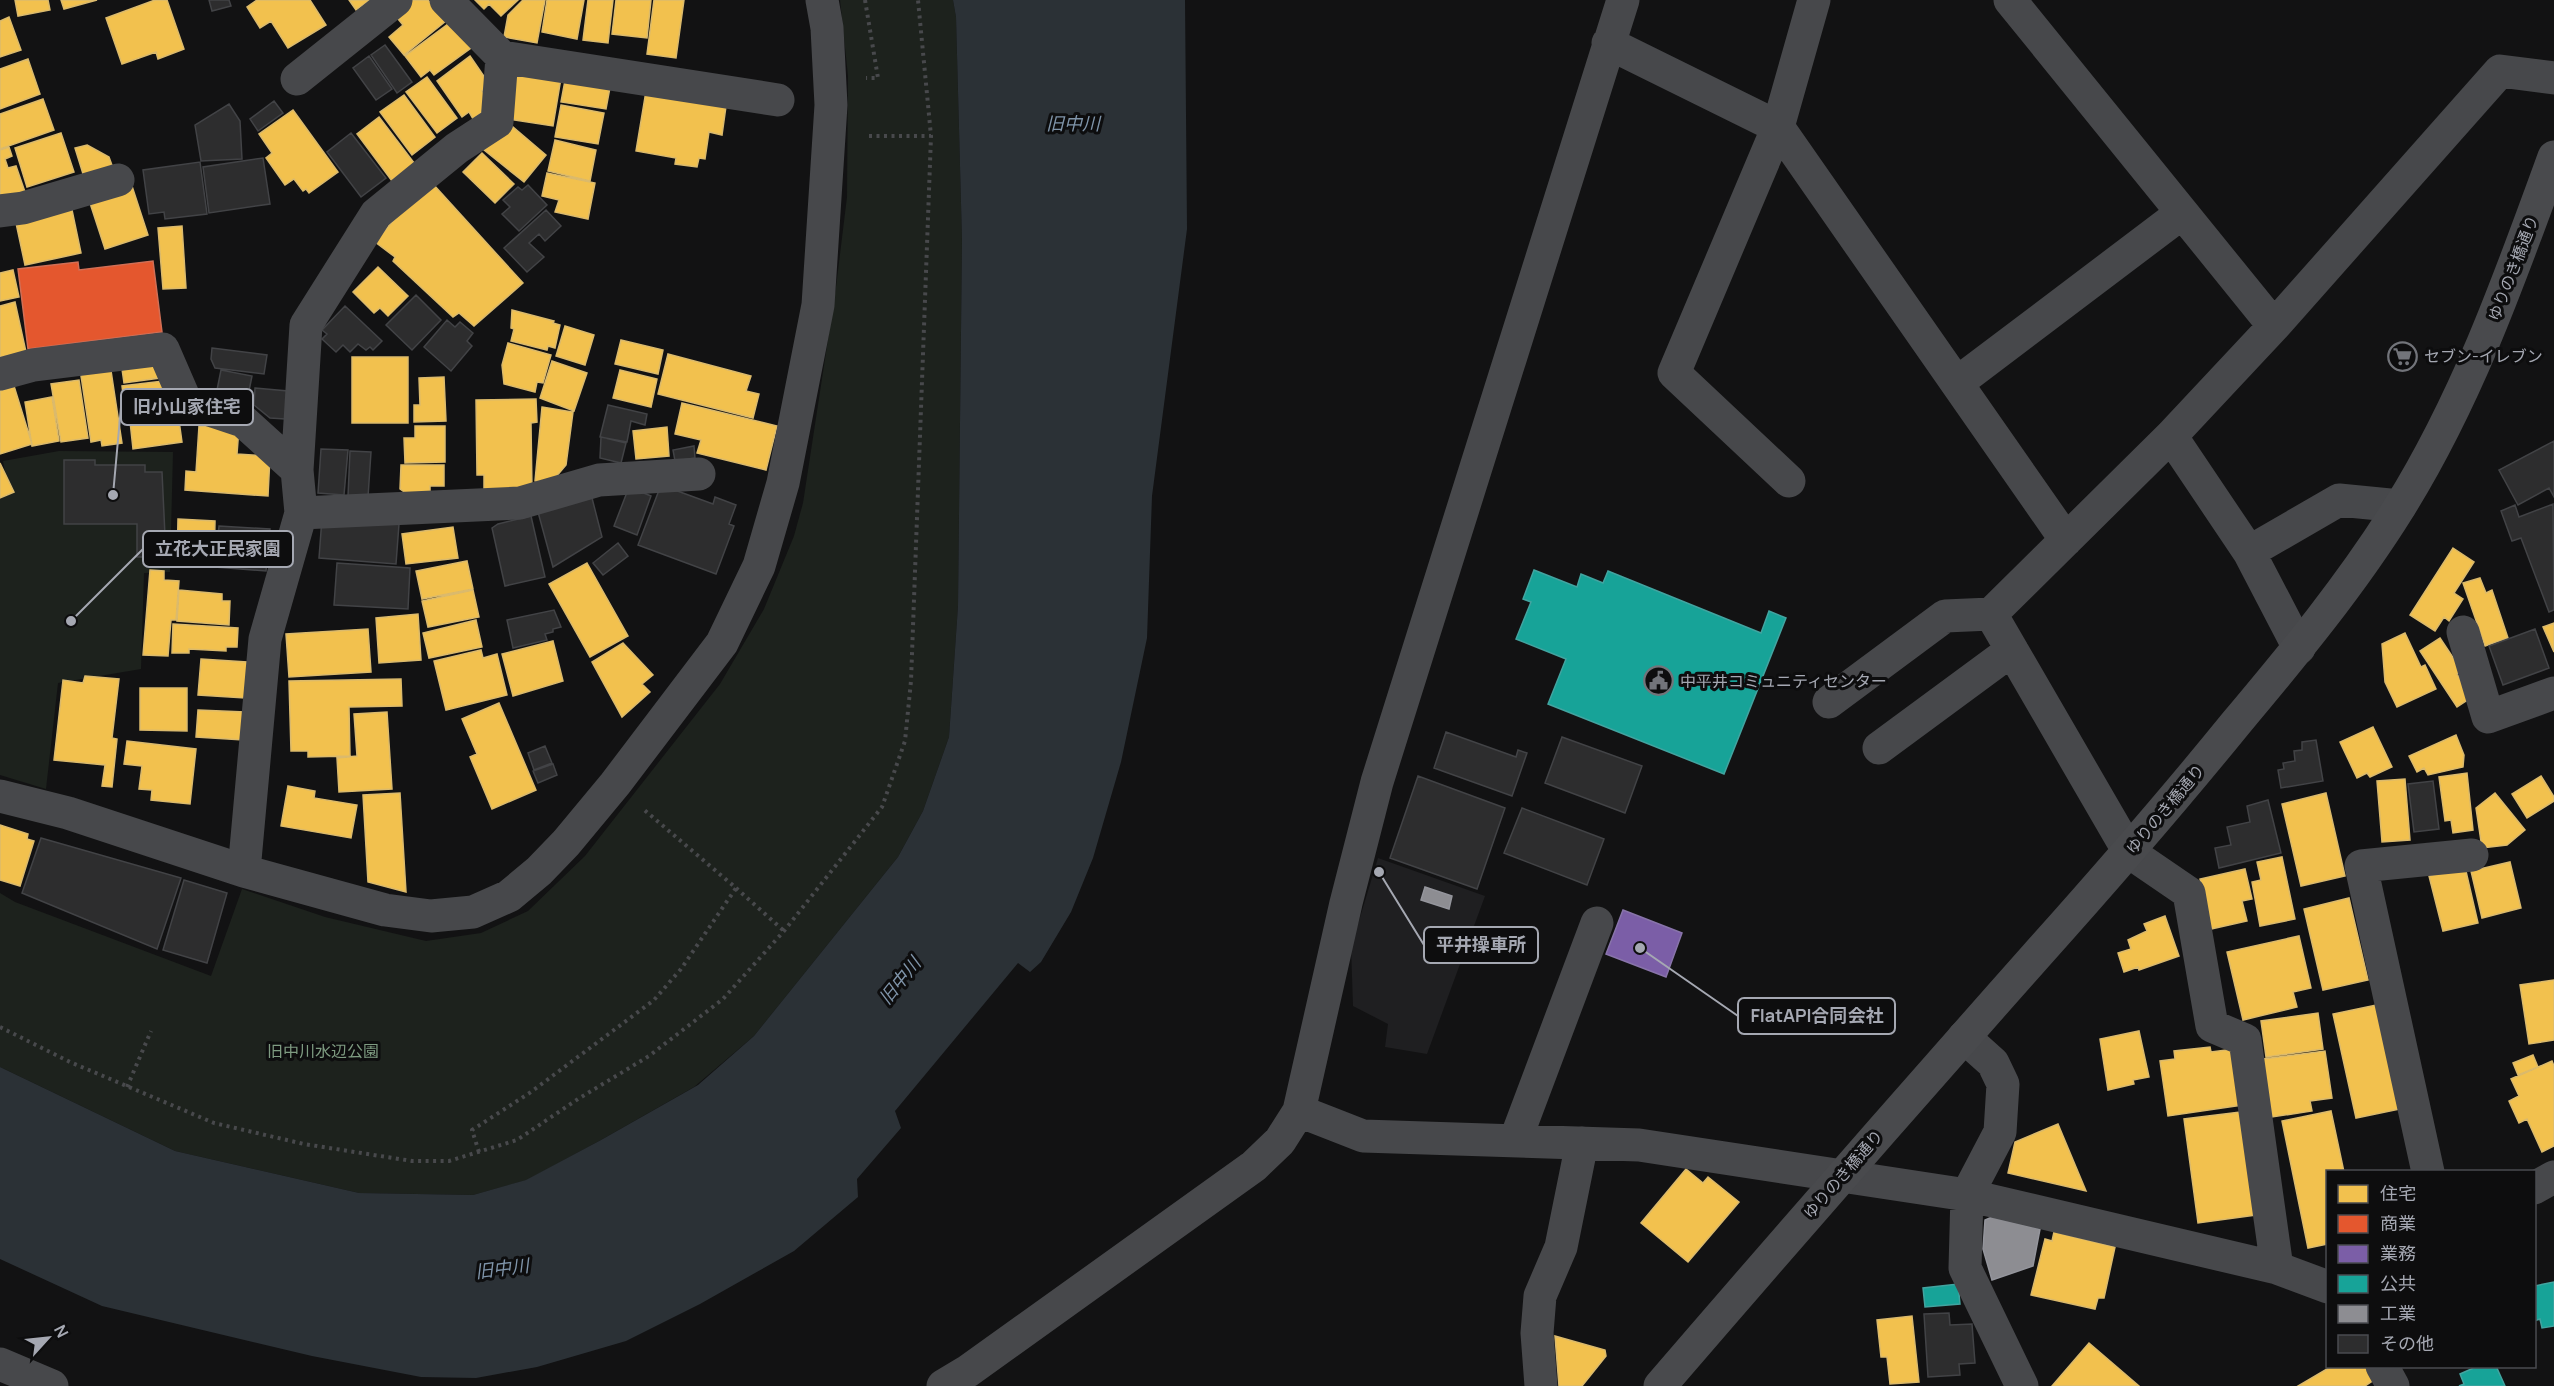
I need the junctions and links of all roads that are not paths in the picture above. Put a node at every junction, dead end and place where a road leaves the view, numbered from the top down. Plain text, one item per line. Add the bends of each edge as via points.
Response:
1 (396, 0) edge
2 (446, 0) edge
3 (822, 0) edge
4 (1623, 0) edge
5 (1814, 0) edge
6 (2010, 0) edge
7 (1608, 43) junction
8 (502, 57) junction
9 (2554, 78) edge
10 (297, 79) dead end
11 (778, 100) dead end
12 (1778, 128) junction
13 (2554, 157) edge
14 (118, 180) dead end
15 (0, 212) edge
16 (2182, 213) junction
17 (2274, 326) junction
18 (0, 374) edge
19 (1957, 383) junction
20 (2171, 436) junction
21 (297, 470) junction
22 (699, 474) dead end
23 (1790, 481) dead end
24 (2400, 506) junction
25 (301, 513) junction
26 (2066, 540) junction
27 (2249, 552) junction
28 (1991, 614) junction
29 (2463, 633) dead end
30 (2299, 648) junction
31 (2012, 650) junction
32 (2554, 693) edge
33 (1829, 702) dead end
34 (1879, 748) dead end
35 (0, 796) edge
36 (2129, 852) junction
37 (2472, 855) dead end
38 (244, 871) junction
39 (1597, 923) dead end
40 (1964, 1036) junction
41 (1299, 1111) junction
42 (1515, 1141) junction
43 (1582, 1143) junction
44 (2428, 1170) edge
45 (1841, 1176) junction
46 (2554, 1178) edge
47 (2536, 1187) edge
48 (1967, 1195) junction
49 (2277, 1268) junction
50 (2326, 1286) edge
51 (0, 1364) edge
52 (2383, 1368) edge
53 (967, 1381) edge
54 (52, 1386) edge
55 (1542, 1386) edge
56 (1660, 1386) edge
57 (2022, 1386) edge
58 (2393, 1386) edge

1 - 10 street
2 - 8 street
3 - 38 street via 831,105 818,305 783,483 759,566 722,643 566,843 509,896 473,912 431,916 385,910
4 - 7 street
5 - 12 street
6 - 16 street
7 - 12 street
7 - 41 street via 1377,782
8 - 11 street
8 - 21 street via 497,122 457,148 376,214 306,325
9 - 17 street via 2500,71
12 - 19 street
12 - 23 street via 1674,373
13 - 24 main road, ゆりのき橋通り via 2482,348 2446,427
14 - 15 street
16 - 17 street
16 - 19 street
17 - 20 street
18 - 21 street via 33,365 163,349 186,402 243,421
19 - 26 street
20 - 26 street
20 - 27 street
21 - 25 street
22 - 25 street via 599,480 520,503
24 - 27 street via 2339,500
24 - 30 main road, ゆりのき橋通り via 2355,575
25 - 38 street via 266,639
26 - 28 street
27 - 30 street
28 - 31 street
28 - 33 street via 1945,616
29 - 32 street via 2488,717
30 - 36 main road, ゆりのき橋通り
31 - 34 street
31 - 36 street
35 - 38 street via 68,813
36 - 40 main road, ゆりのき橋通り
36 - 49 street via 2189,893 2212,1026 2245,1040
37 - 44 street via 2361,866
39 - 42 street
40 - 45 main road, ゆりのき橋通り
40 - 48 street via 1993,1064 2003,1084 2000,1131
41 - 42 street via 1363,1136
41 - 53 street via 1280,1141 1254,1166
42 - 43 street
43 - 45 street via 1639,1145
43 - 55 street via 1561,1247 1540,1296 1537,1333
45 - 48 street
45 - 56 main road, ゆりのき橋通り
46 - 47 street
48 - 49 street
48 - 57 street via 1965,1268
49 - 50 street
51 - 54 street
52 - 58 street

